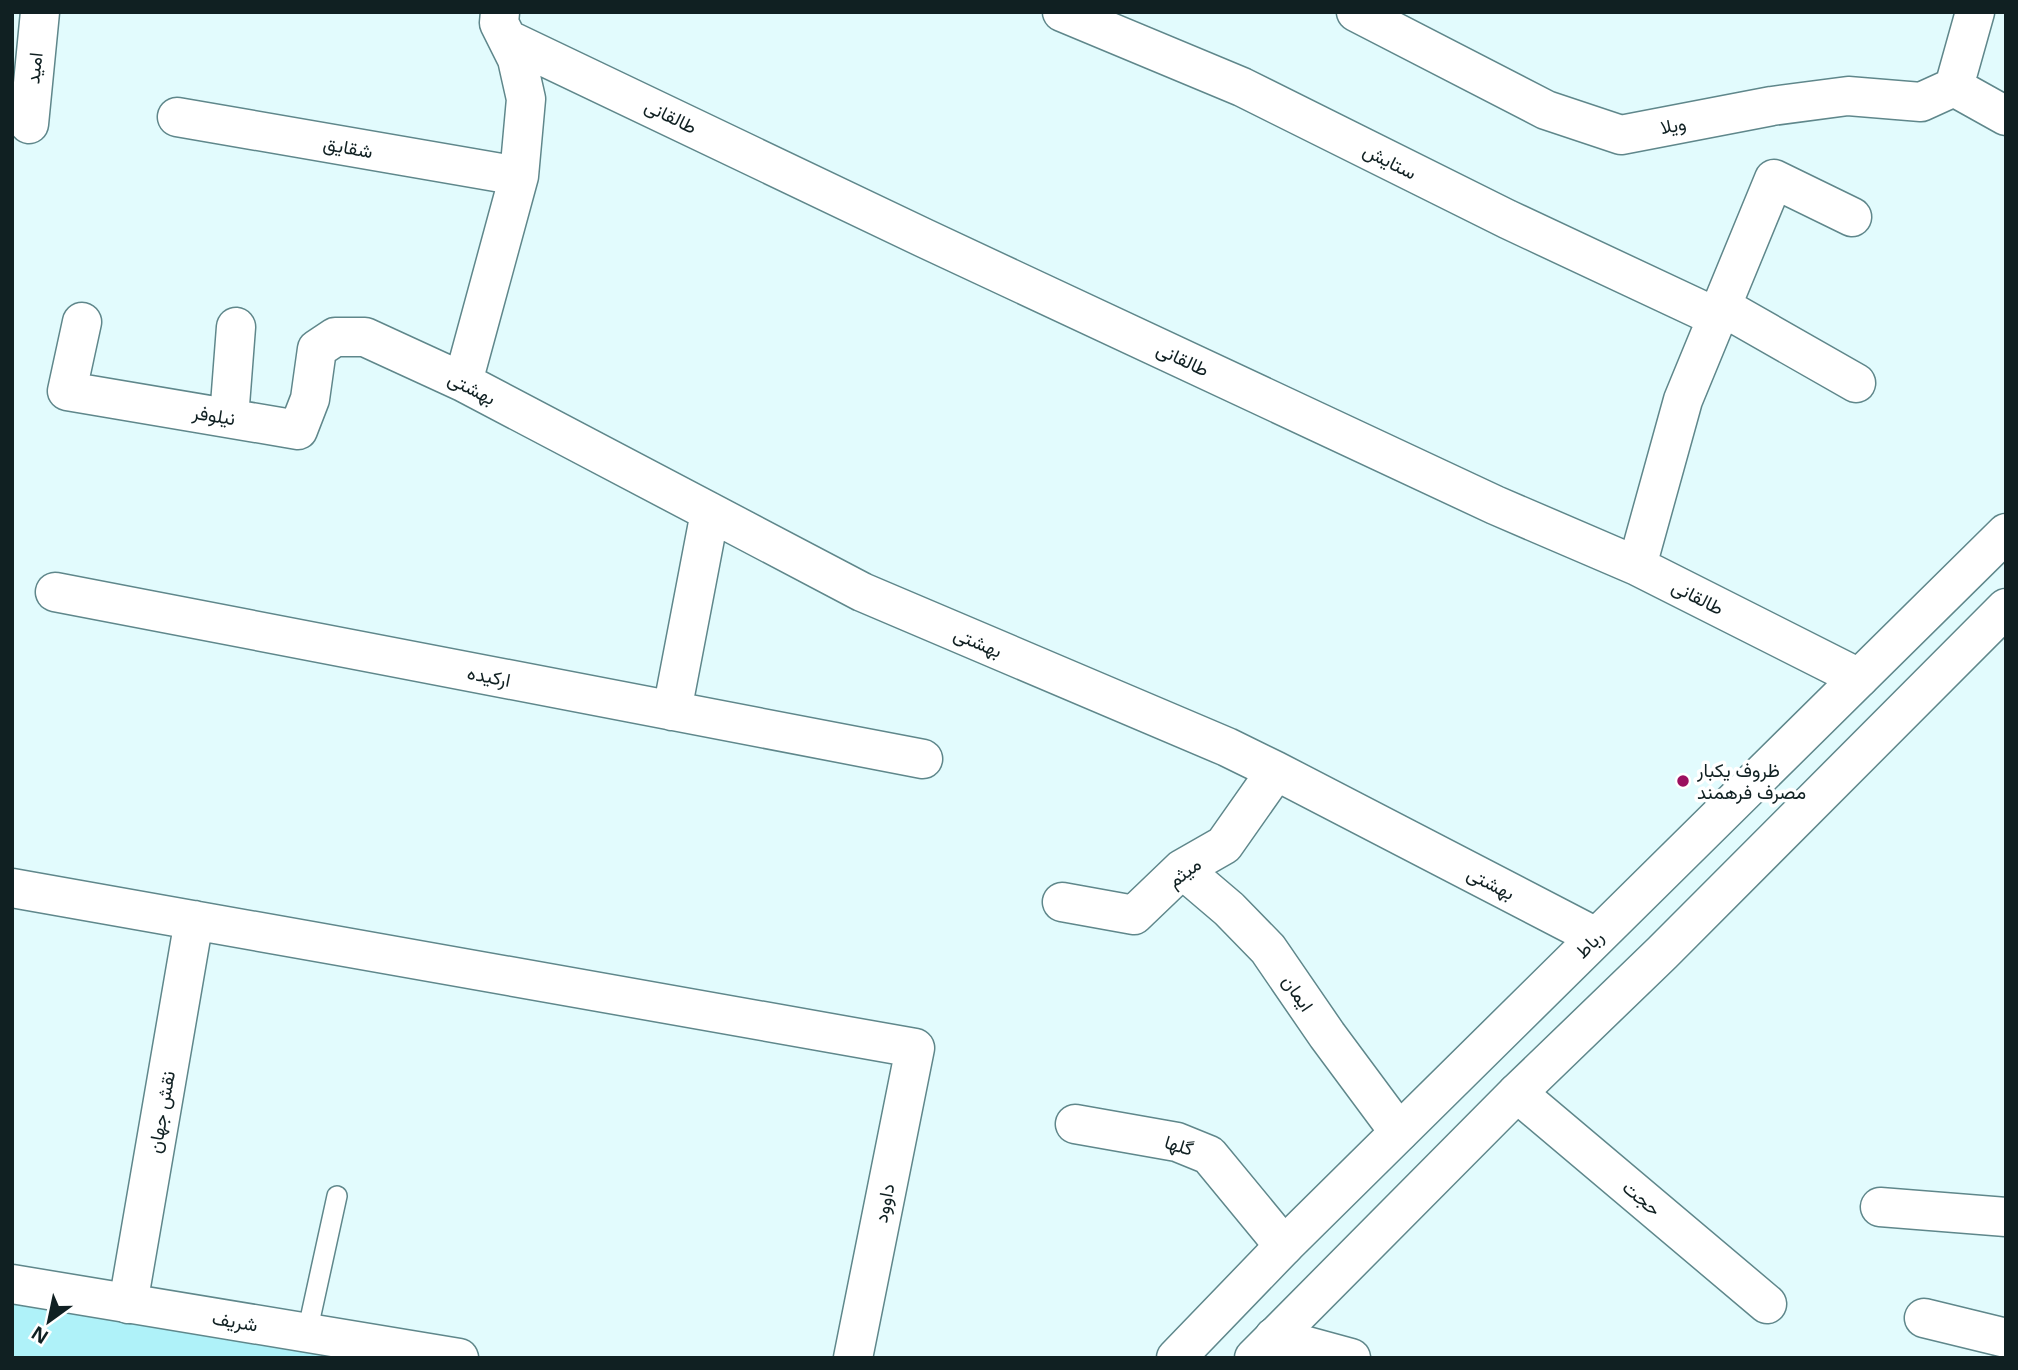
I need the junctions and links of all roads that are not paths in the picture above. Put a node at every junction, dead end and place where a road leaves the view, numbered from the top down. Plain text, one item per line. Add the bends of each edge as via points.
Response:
1 (40, 12) edge
2 (1062, 12) edge
3 (1356, 12) edge
4 (1975, 12) edge
5 (504, 26) edge
6 (1954, 87) junction
7 (2006, 116) edge
8 (177, 117) dead end
9 (29, 124) dead end
10 (519, 176) junction
11 (1852, 216) dead end
12 (1719, 311) junction
13 (82, 322) dead end
14 (236, 327) dead end
15 (365, 337) joint
16 (463, 382) junction
17 (1856, 383) dead end
18 (229, 418) junction
19 (710, 512) junction
20 (2006, 533) edge
21 (1637, 566) junction
22 (55, 592) dead end
23 (2004, 611) edge
24 (1859, 678) junction
25 (672, 711) junction
26 (923, 759) dead end
27 (1276, 771) junction
28 (1182, 869) junction
29 (12, 888) edge
30 (1062, 902) dead end
31 (194, 920) junction
32 (1596, 937) junction
33 (1517, 1093) junction
34 (1074, 1124) dead end
35 (1399, 1132) junction
36 (337, 1196) dead end
37 (1880, 1207) dead end
38 (2006, 1217) edge
39 (1284, 1246) junction
40 (12, 1284) edge
41 (128, 1304) junction
42 (1767, 1304) dead end
43 (1924, 1318) dead end
44 (307, 1333) junction
45 (2006, 1338) edge
46 (1264, 1348) edge
47 (458, 1358) edge
48 (853, 1358) edge
49 (1175, 1358) edge
50 (1352, 1358) edge

1 - 9 street, امید
2 - 12 street, ستایش via 1242,87 1507,219
3 - 6 street, ویلا via 1546,110 1621,135 1848,96 1921,102
4 - 6 street
5 - 10 street via 526,99
5 - 21 street, طالقانی via 924,238 1482,499
6 - 7 street
8 - 10 street, شقایق
10 - 16 street
11 - 12 street via 1774,179
12 - 17 street, ستایش
12 - 21 street via 1684,400
13 - 18 street, نیلوفر via 67,391
14 - 18 street
15 - 16 street, بهشتی
15 - 18 street, نیلوفر via 335,337 317,349 310,400 298,430
16 - 19 street, بهشتی
19 - 25 street
19 - 27 street, بهشتی via 862,592
20 - 24 street, رباط
21 - 24 street, طالقانی
22 - 25 street, ارکیده
23 - 33 street
24 - 32 street, رباط
25 - 26 street, ارکیده
27 - 28 street, میثم via 1224,845
27 - 32 street, بهشتی
28 - 30 street, میثم via 1134,915
28 - 35 street, ایمان via 1268,949
29 - 31 street
31 - 41 street, نقش جهان
31 - 48 street, داوود via 915,1048
32 - 35 street, رباط
33 - 42 street, حجت
33 - 46 street
34 - 39 street, گلها via 1177,1142 1209,1155
35 - 39 street, رباط
36 - 44 lane
37 - 38 street
39 - 49 street, رباط
40 - 41 street, شریف
41 - 44 street, شریف
43 - 45 street
44 - 47 street, شریف
46 - 50 street

